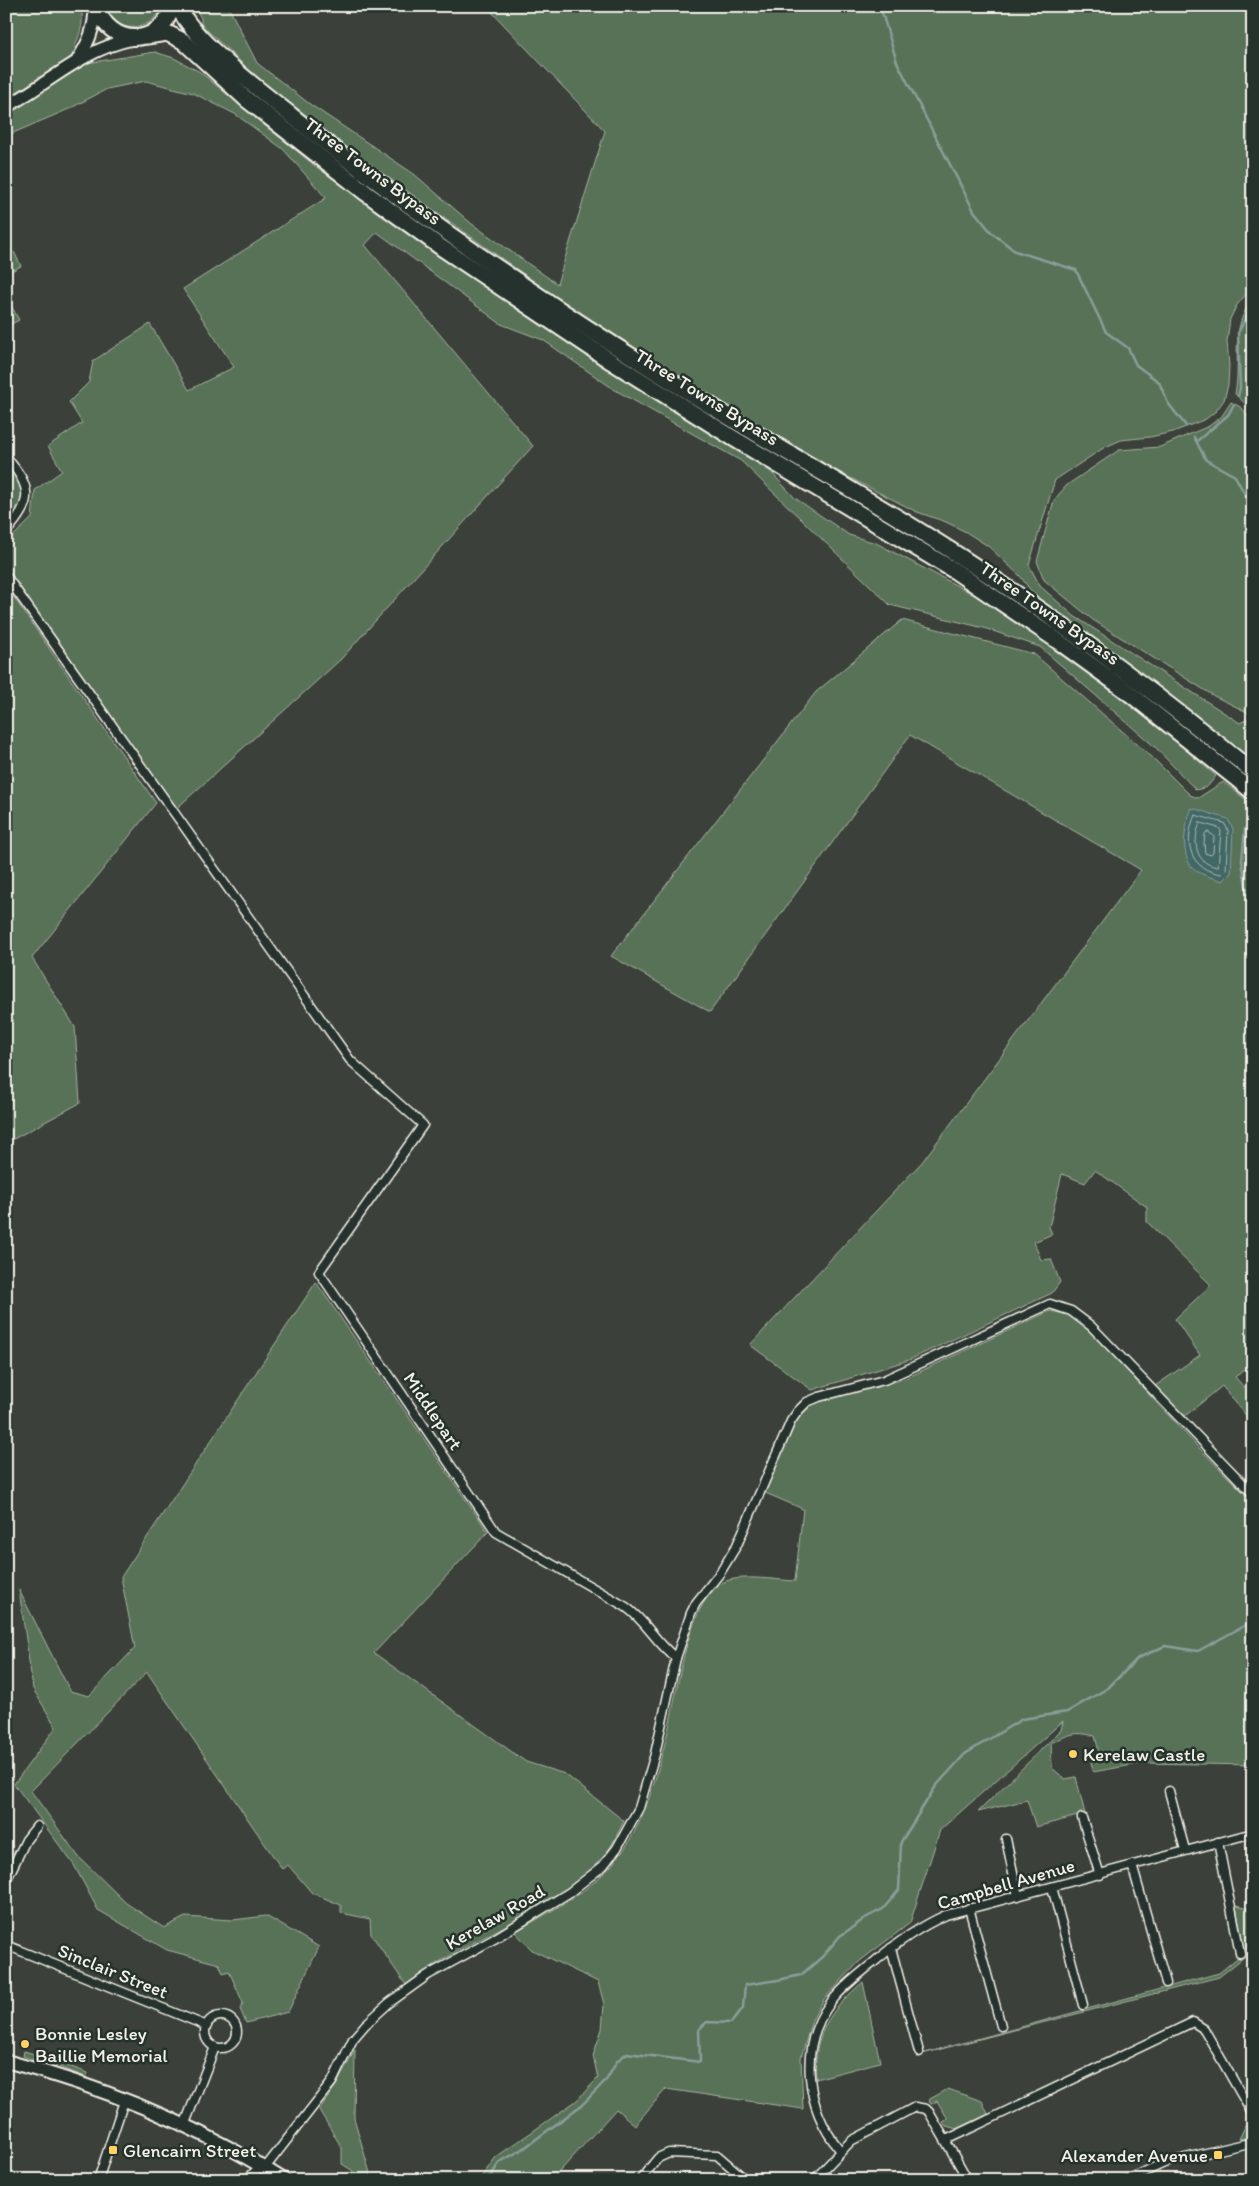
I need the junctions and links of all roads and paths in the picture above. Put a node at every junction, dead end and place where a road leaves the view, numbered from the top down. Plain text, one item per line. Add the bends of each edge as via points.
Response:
1 (95, 6) edge
2 (173, 6) edge
3 (178, 6) edge
4 (142, 37) junction
5 (78, 60) junction
6 (6, 108) edge
7 (6, 457) edge
8 (6, 532) edge
9 (6, 576) edge
10 (1253, 772) edge
11 (1253, 792) edge
12 (1253, 1494) edge
13 (676, 1658) junction
14 (1169, 1791) dead end
15 (1082, 1818) dead end
16 (37, 1826) dead end
17 (1253, 1833) edge
18 (1006, 1839) dead end
19 (1218, 1842) junction
20 (1185, 1850) junction
21 (1132, 1865) junction
22 (1100, 1874) junction
23 (6, 1880) edge
24 (1052, 1887) junction
25 (1018, 1896) junction
26 (970, 1908) junction
27 (6, 1945) edge
28 (891, 1948) junction
29 (1240, 1953) dead end
30 (1166, 1984) dead end
31 (1083, 2005) dead end
32 (207, 2026) junction
33 (1001, 2026) dead end
34 (215, 2047) junction
35 (919, 2052) dead end
36 (6, 2061) edge
37 (124, 2100) junction
38 (1252, 2113) edge
39 (184, 2126) junction
40 (946, 2140) junction
41 (1253, 2142) edge
42 (840, 2150) junction
43 (263, 2167) junction
44 (98, 2180) edge
45 (246, 2180) edge
46 (284, 2180) edge
47 (640, 2180) edge
48 (746, 2180) edge
49 (814, 2180) edge
50 (968, 2180) edge
51 (1127, 2180) edge

1 - 4 highway, Three Towns Bypass via 109,29 120,35
1 - 5 main road via 91,37
2 - 4 highway via 163,26
3 - 10 highway, Three Towns Bypass via 189,26 259,90 322,141 447,232 619,348 978,568 1061,624
4 - 5 main road via 107,46
4 - 11 highway, Three Towns Bypass via 167,33 183,41 254,105 343,176 442,248 628,372 962,576 1124,689
5 - 6 main road
7 - 8 street via 19,472 27,492 20,514
9 - 13 street, Middlepart via 350,1060 423,1125 319,1272 496,1532 626,1607
12 - 13 street, Kerelaw Road via 1091,1326 1071,1311 1050,1304 884,1380 807,1402 791,1421 736,1545 720,1573 696,1603
13 - 43 street, Kerelaw Road via 656,1754 639,1808 603,1866 570,1892 428,1975 365,2025 353,2039 332,2082
14 - 20 street
15 - 22 street
16 - 23 street via 26,1840
17 - 19 street, Campbell Avenue
18 - 25 street
19 - 20 street, Campbell Avenue
19 - 29 street
20 - 21 street, Campbell Avenue
21 - 22 street, Campbell Avenue
21 - 30 street
22 - 24 street, Campbell Avenue
24 - 25 street, Campbell Avenue
24 - 31 street
25 - 26 street, Campbell Avenue
26 - 28 street, Campbell Avenue via 936,1919
26 - 33 street
27 - 32 street, Sinclair Street
28 - 35 street
28 - 42 street, Campbell Avenue via 831,2002 810,2047 812,2093 828,2136
32 - 34 street via 206,2036
32 - 34 street via 222,2016 232,2021 236,2028 233,2042 224,2048
34 - 39 street
36 - 37 main road
37 - 39 main road
37 - 44 street
38 - 40 street via 1204,2029 1193,2022
39 - 43 main road
40 - 42 street via 929,2112 915,2107 851,2140
40 - 50 street
41 - 51 street via 1164,2163
42 - 49 street
43 - 45 street, Kerelaw Road
43 - 46 main road
47 - 48 street via 658,2158 669,2153 717,2155

